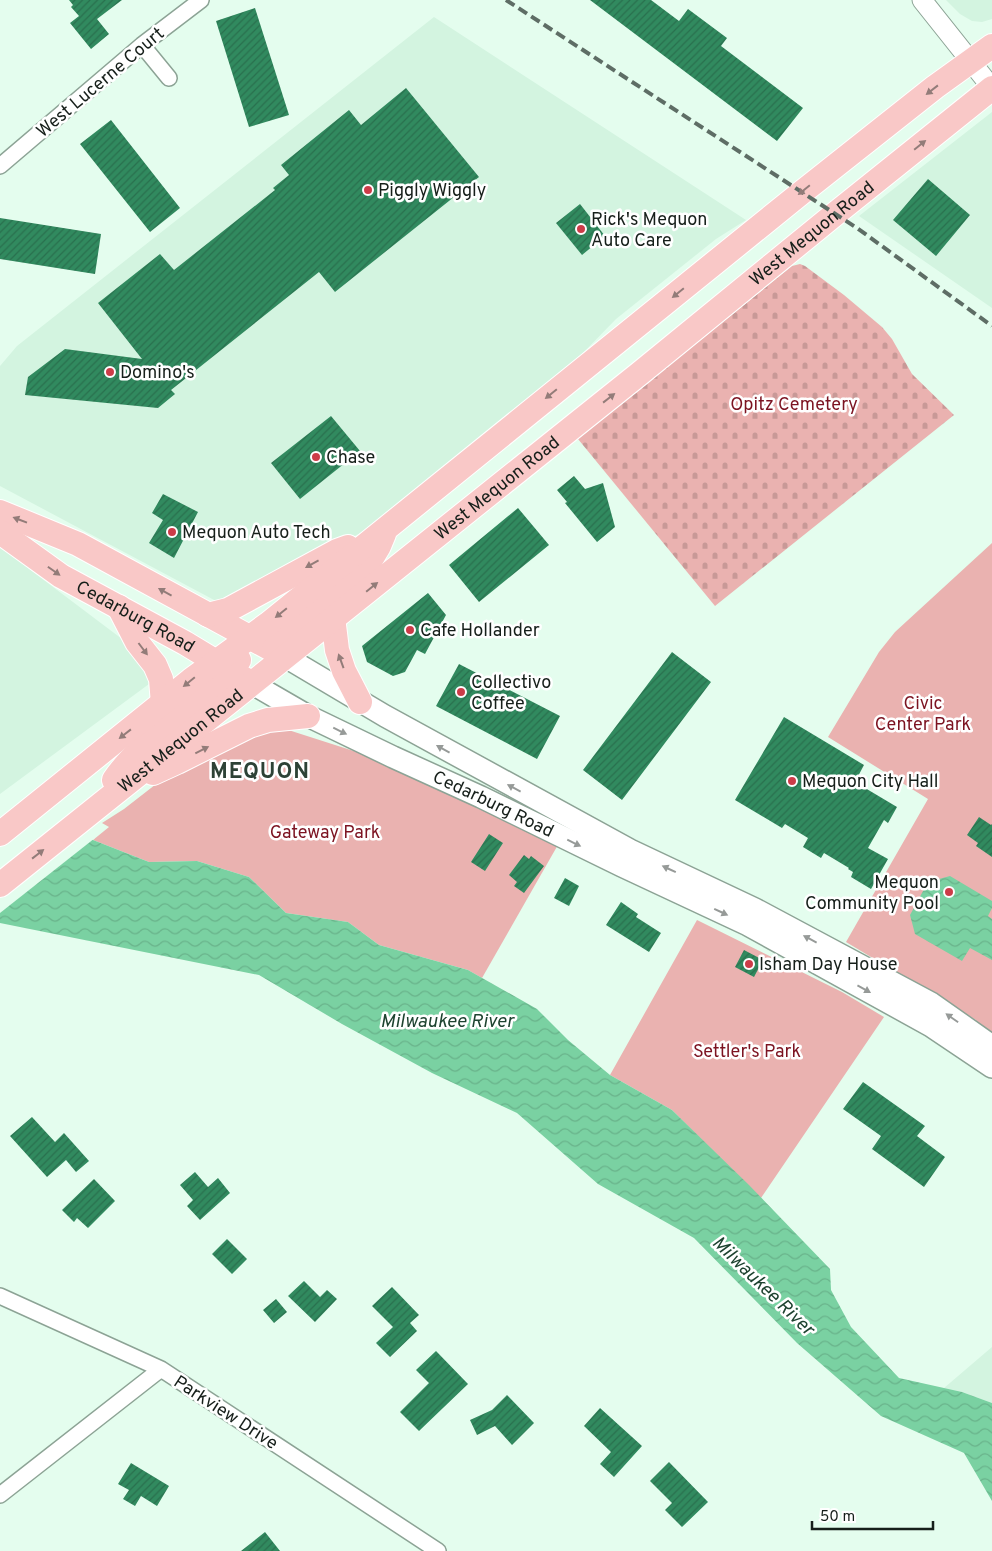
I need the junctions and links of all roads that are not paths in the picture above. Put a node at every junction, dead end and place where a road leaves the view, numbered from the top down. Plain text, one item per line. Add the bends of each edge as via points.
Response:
1 (201, 0) edge
2 (922, 0) edge
3 (142, 45) junction
4 (992, 46) edge
5 (971, 60) junction
6 (169, 78) dead end
7 (992, 88) edge
8 (0, 166) edge
9 (615, 343) junction
10 (640, 374) junction
11 (0, 512) edge
12 (0, 532) edge
13 (379, 533) junction
14 (119, 607) junction
15 (208, 615) junction
16 (333, 617) junction
17 (249, 638) junction
18 (279, 653) junction
19 (232, 672) junction
20 (360, 702) junction
21 (164, 704) junction
22 (308, 716) junction
23 (126, 784) junction
24 (91, 812) junction
25 (0, 834) edge
26 (0, 885) edge
27 (992, 1046) edge
28 (992, 1067) edge
29 (0, 1296) edge
30 (161, 1369) junction
31 (0, 1495) edge
32 (438, 1551) edge

1 - 3 street, West Lucerne Court
2 - 5 street
3 - 6 street
3 - 8 street, West Lucerne Court
4 - 5 main road, West Mequon Road
5 - 7 street
5 -> 9 main road, West Mequon Road
10 -> 7 main road, West Mequon Road
9 - 10 main road
9 -> 13 main road, West Mequon Road
16 -> 10 main road, West Mequon Road
15 -> 11 main road, Cedarburg Road via 78,544
12 -> 14 main road, Cedarburg Road via 61,576
13 -> 15 main road via 337,551 228,610
13 -> 17 main road, West Mequon Road
13 - 18 main road via 379,546 368,566 307,616
14 - 19 main road, Cedarburg Road
14 -> 21 main road via 137,642 155,665 161,679
15 - 17 main road, Cedarburg Road
16 - 18 main road, West Mequon Road
20 -> 16 main road via 337,650
17 - 18 main road, Cedarburg Road
17 - 19 main road, West Mequon Road
18 - 19 main road, West Mequon Road
18 - 20 main road, Cedarburg Road
19 -> 21 main road, West Mequon Road
19 - 22 main road, Cedarburg Road
19 - 23 main road, West Mequon Road
19 - 24 main road via 204,700 138,752
27 -> 20 main road, Cedarburg Road via 931,1003 755,910 630,850
21 -> 25 main road, West Mequon Road
23 -> 22 main road via 249,726 268,720
22 -> 28 main road, Cedarburg Road via 748,924 931,1026
23 - 24 main road, West Mequon Road
26 -> 24 main road, West Mequon Road
29 - 30 street, Parkview Drive
30 - 31 street
30 - 32 street, Parkview Drive

